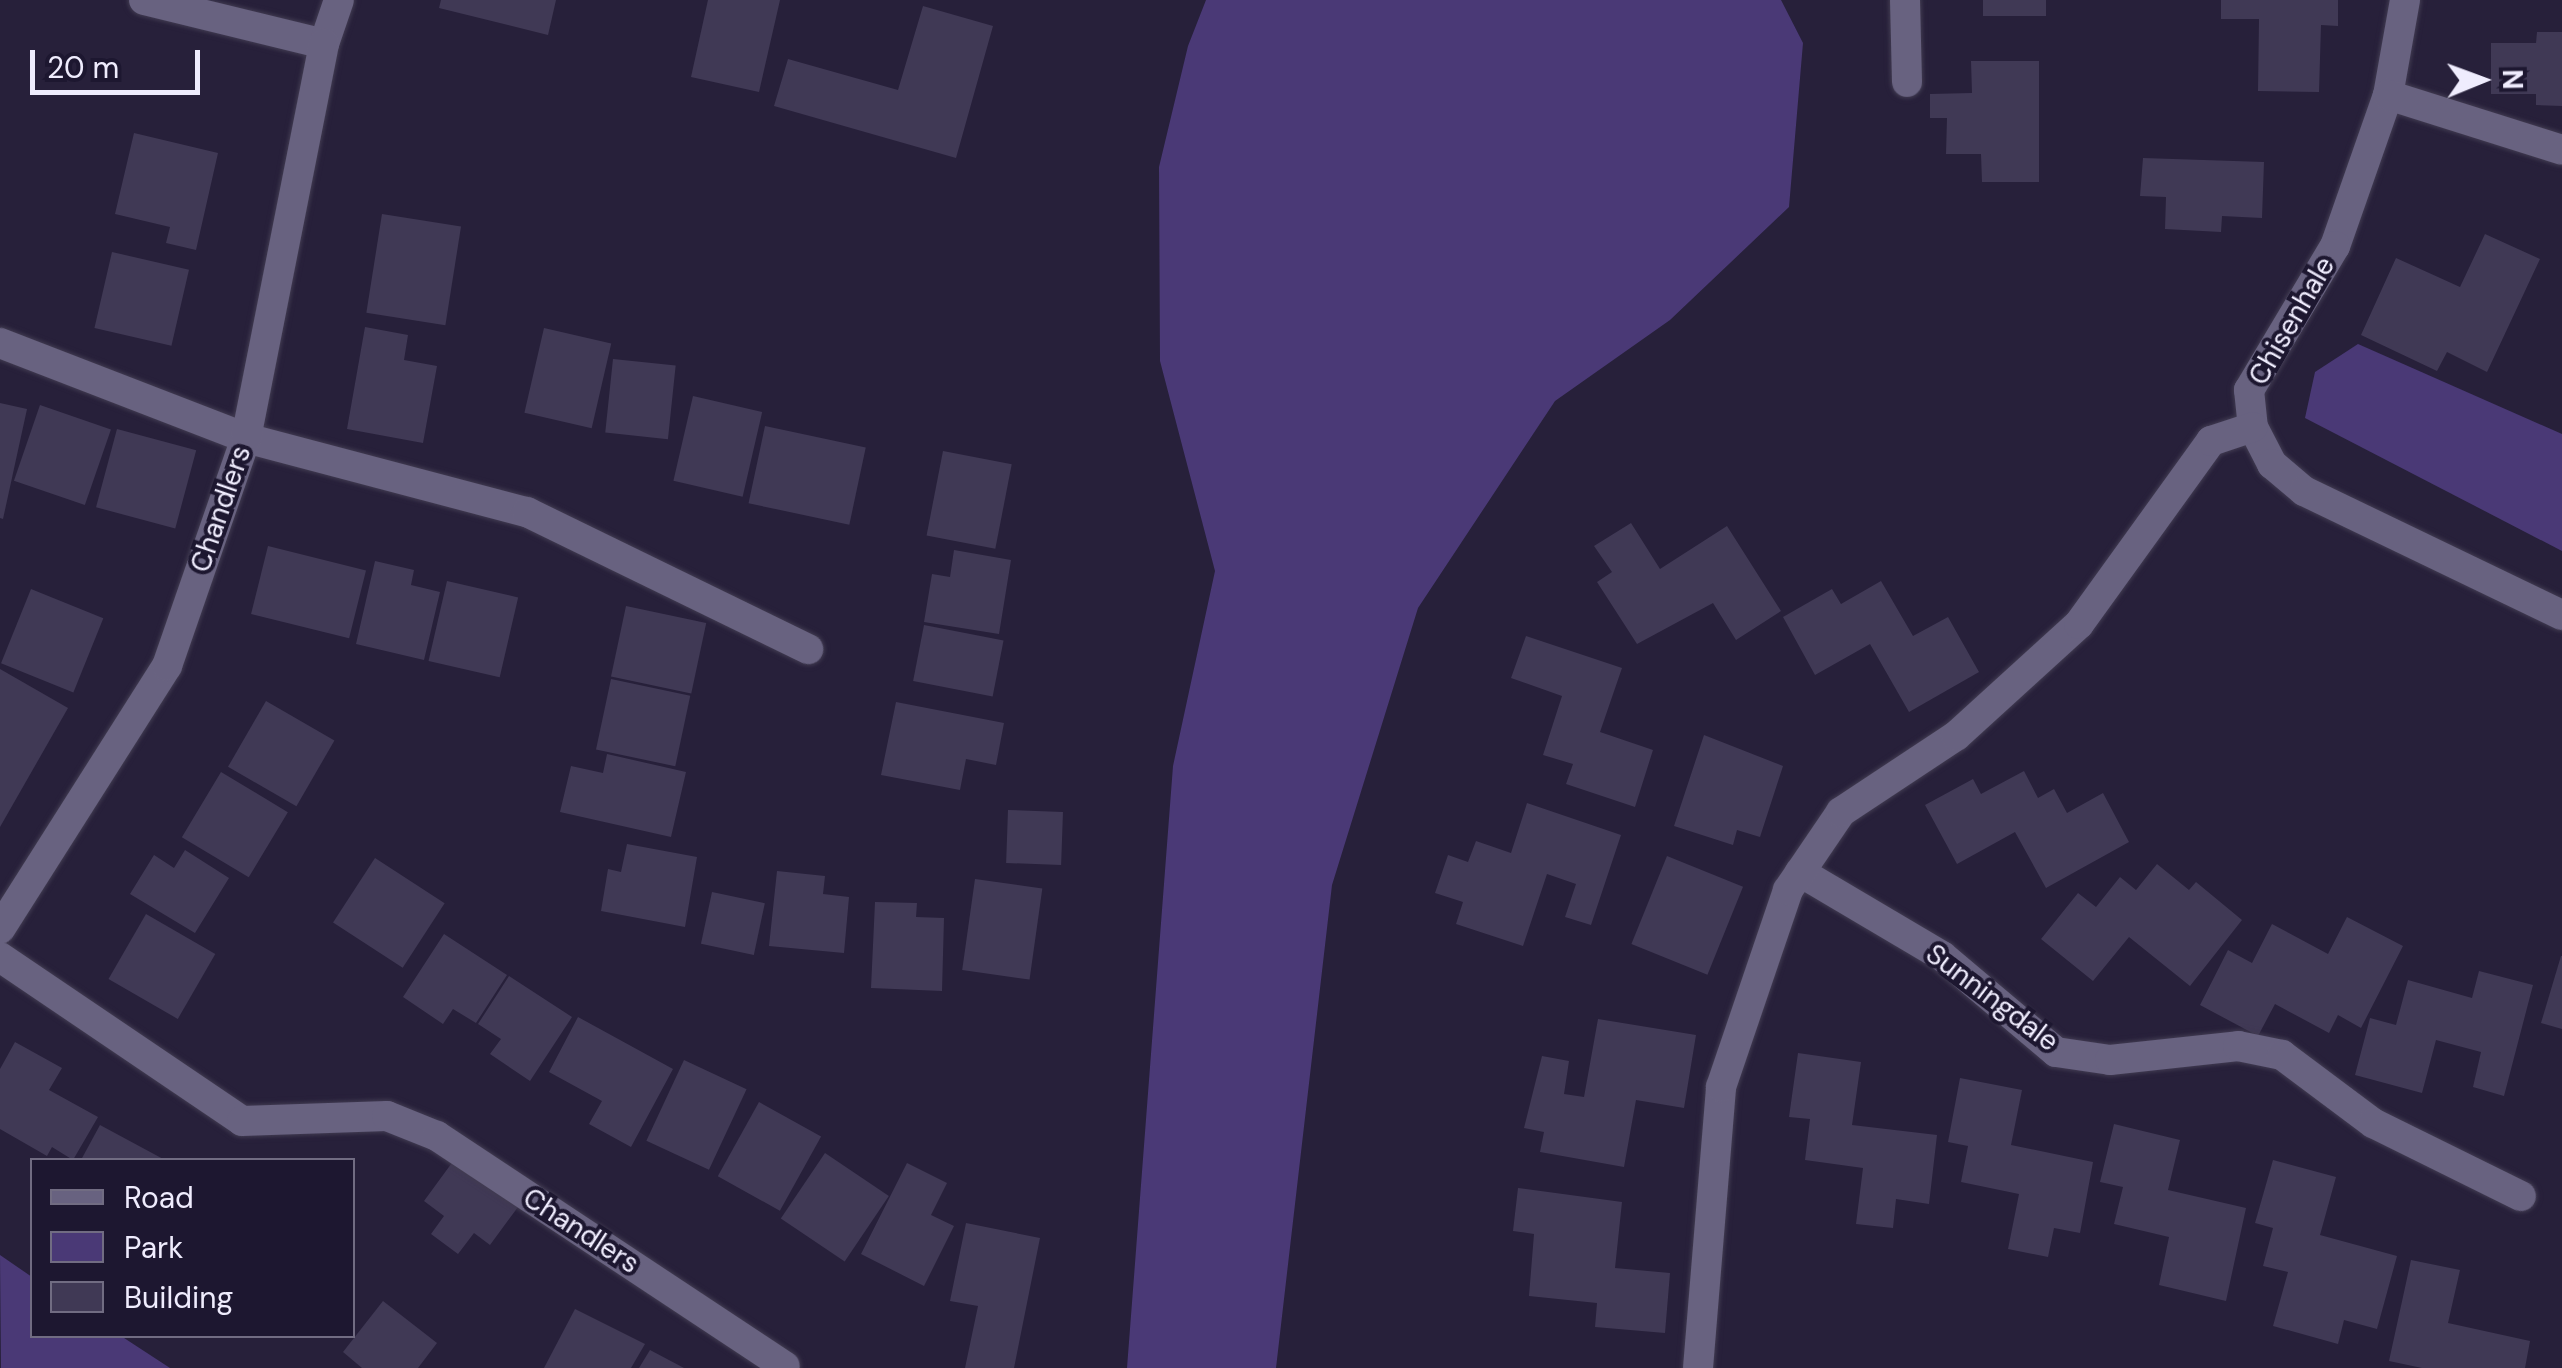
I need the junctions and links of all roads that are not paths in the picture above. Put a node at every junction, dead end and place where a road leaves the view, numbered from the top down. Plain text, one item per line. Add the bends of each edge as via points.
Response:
1 (144, 0) edge
2 (339, 0) edge
3 (1905, 0) edge
4 (2405, 0) edge
5 (324, 44) junction
6 (1908, 82) dead end
7 (2388, 95) junction
8 (2562, 150) edge
9 (0, 344) edge
10 (2252, 427) junction
11 (246, 438) junction
12 (2562, 614) edge
13 (808, 650) dead end
14 (1800, 872) junction
15 (0, 929) edge
16 (0, 958) edge
17 (2521, 1196) dead end
18 (785, 1367) edge
19 (1698, 1368) edge

1 - 5 street
2 - 5 street, Chandlers
3 - 6 street
4 - 7 street, Chisenhale
5 - 11 street, Chandlers
7 - 8 street
7 - 10 street, Chisenhale via 2335,246 2249,390
9 - 11 street
10 - 12 street, Chisenhale via 2272,464 2304,491
10 - 14 street via 2212,441 2080,624 1956,736 1841,812
11 - 13 street via 527,512
11 - 15 street, Chandlers via 167,666
14 - 17 street, Sunningdale via 1942,956 2056,1052 2110,1060 2238,1046 2282,1055 2373,1123
14 - 19 street via 1788,890 1721,1087
16 - 18 street, Chandlers via 242,1121 387,1116 438,1136

